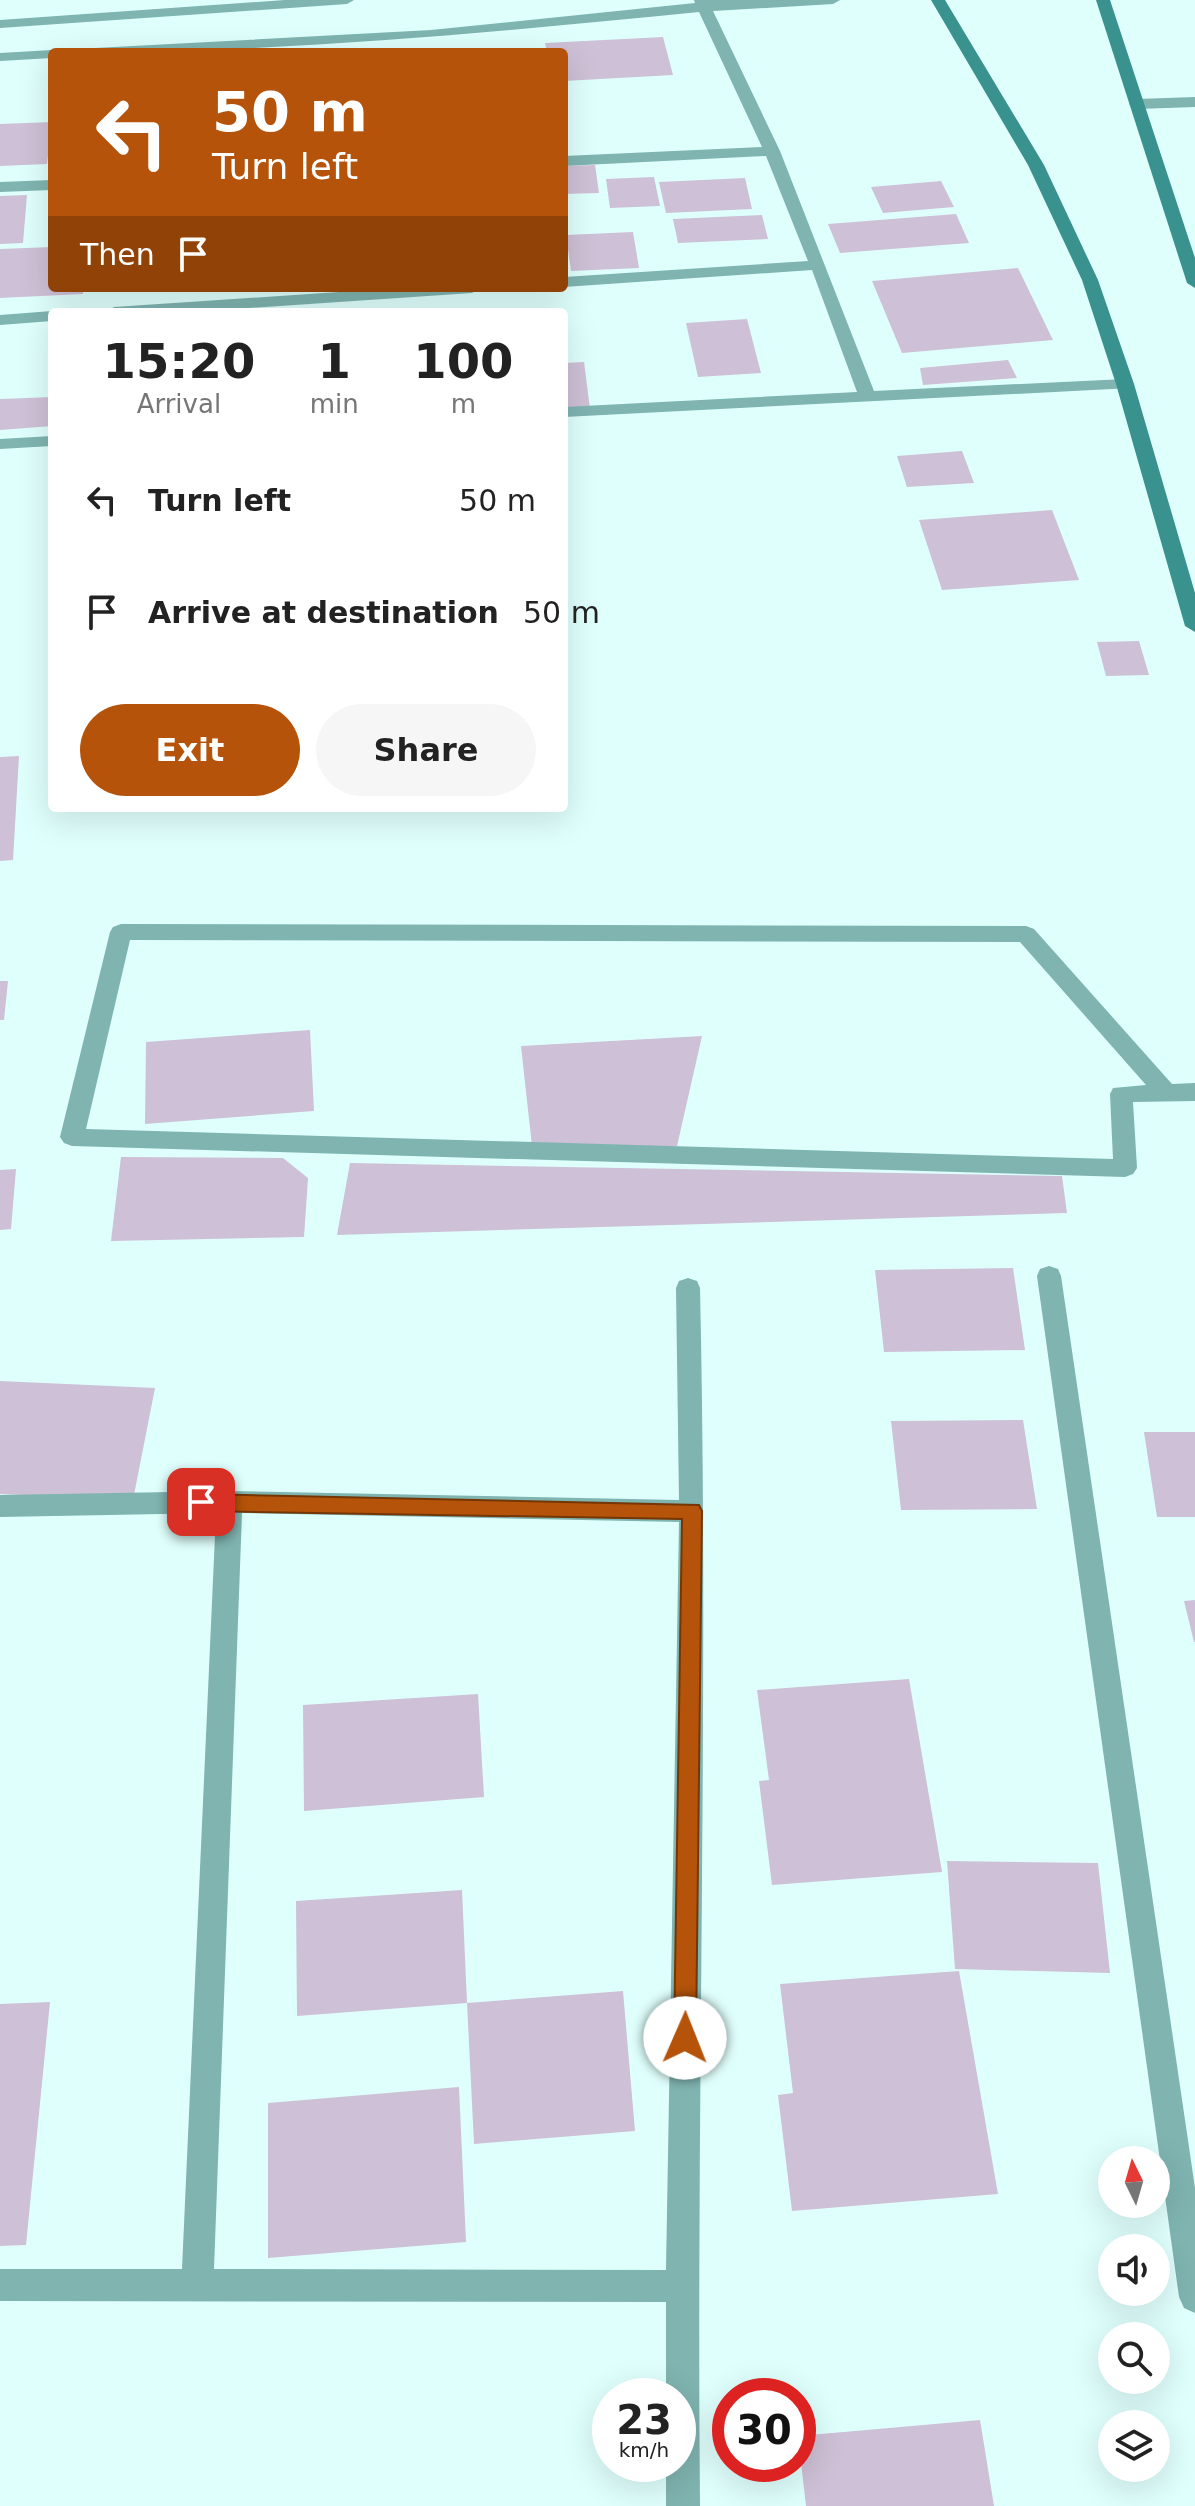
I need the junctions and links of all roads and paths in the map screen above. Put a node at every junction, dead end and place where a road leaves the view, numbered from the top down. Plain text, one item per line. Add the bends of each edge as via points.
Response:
1 (347, 0) edge
2 (833, 0) edge
3 (938, 0) edge
4 (1103, 0) edge
5 (702, 4) edge
6 (0, 24) edge
7 (170, 48) edge
8 (48, 54) edge
9 (0, 57) edge
10 (1195, 102) edge
11 (1137, 104) junction
12 (772, 151) junction
13 (568, 161) edge
14 (48, 185) edge
15 (0, 187) edge
16 (818, 265) junction
17 (568, 282) edge
18 (1195, 283) edge
19 (412, 292) edge
20 (174, 308) edge
21 (48, 316) edge
22 (0, 320) edge
23 (1125, 384) junction
24 (867, 395) junction
25 (568, 412) edge
26 (48, 441) edge
27 (0, 444) edge
28 (1195, 626) edge
29 (1195, 1092) edge
30 (1166, 1093) junction
31 (1049, 1276) dead end
32 (688, 1288) dead end
33 (229, 1502) junction
34 (0, 1506) edge
35 (692, 1511) junction
36 (0, 2285) edge
37 (197, 2285) junction
38 (682, 2286) junction
39 (1195, 2297) edge
40 (683, 2506) edge

1 - 6 street
2 - 5 street
3 - 23 street via 1036,165 1090,280
4 - 11 street
5 - 7 street via 431,34
5 - 12 street
8 - 9 street
10 - 11 street
11 - 18 street
12 - 13 street
12 - 16 street
14 - 15 street
16 - 17 street
16 - 24 street
19 - 20 street
21 - 22 street
23 - 24 street
23 - 28 street
24 - 25 street
26 - 27 street
29 - 30 street
30 - 30 street via 1121,1094 1125,1168 72,1137 121,932 1026,934
31 - 39 street
32 - 35 street
33 - 34 street
33 - 35 street
33 - 37 street
35 - 38 street
36 - 37 street
37 - 38 street
38 - 40 street

